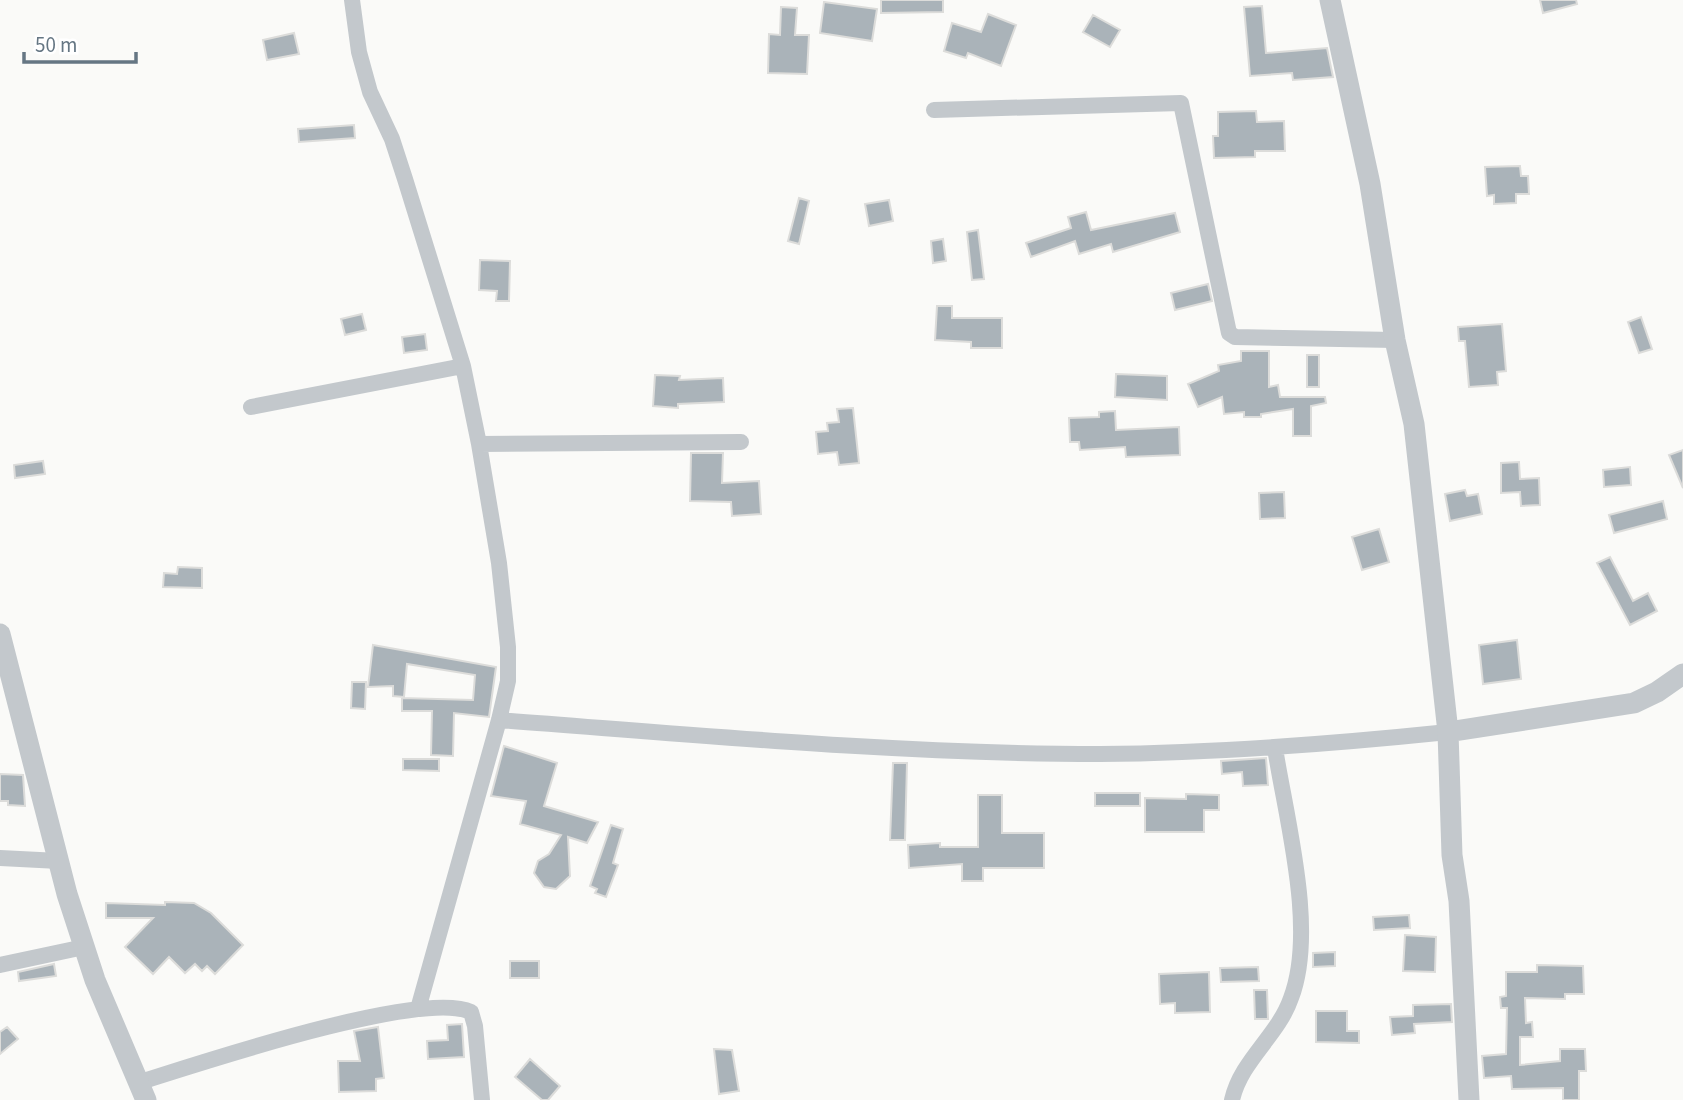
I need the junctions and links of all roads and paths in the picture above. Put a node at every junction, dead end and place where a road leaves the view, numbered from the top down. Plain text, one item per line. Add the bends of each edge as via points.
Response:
1 (352, 0) edge
2 (1330, 0) edge
3 (934, 110) dead end
4 (1395, 340) junction
5 (463, 366) junction
6 (251, 407) dead end
7 (741, 442) dead end
8 (479, 444) junction
9 (0, 634) edge
10 (1683, 674) edge
11 (499, 720) junction
12 (1448, 732) junction
13 (1275, 748) junction
14 (0, 858) edge
15 (59, 861) junction
16 (84, 947) junction
17 (0, 965) edge
18 (418, 1009) junction
19 (142, 1092) edge
20 (482, 1100) edge
21 (1232, 1100) edge
22 (1469, 1100) edge

1 - 5 street via 370,92 405,179
2 - 4 street via 1370,184
3 - 4 street via 1181,103 1229,333 1235,337
4 - 12 street via 1413,424
5 - 6 street
5 - 8 street
7 - 8 street
8 - 11 street via 508,647 508,681
9 - 15 street
10 - 12 street via 1634,703
11 - 13 street via 930,749 1100,754
11 - 18 street
12 - 13 street
12 - 22 street
13 - 21 street via 1298,896 1301,954 1291,999 1269,1038 1245,1067
14 - 15 street
15 - 16 street
16 - 17 street
16 - 19 street
18 - 19 street via 370,1017
18 - 20 street via 460,1007 471,1012

